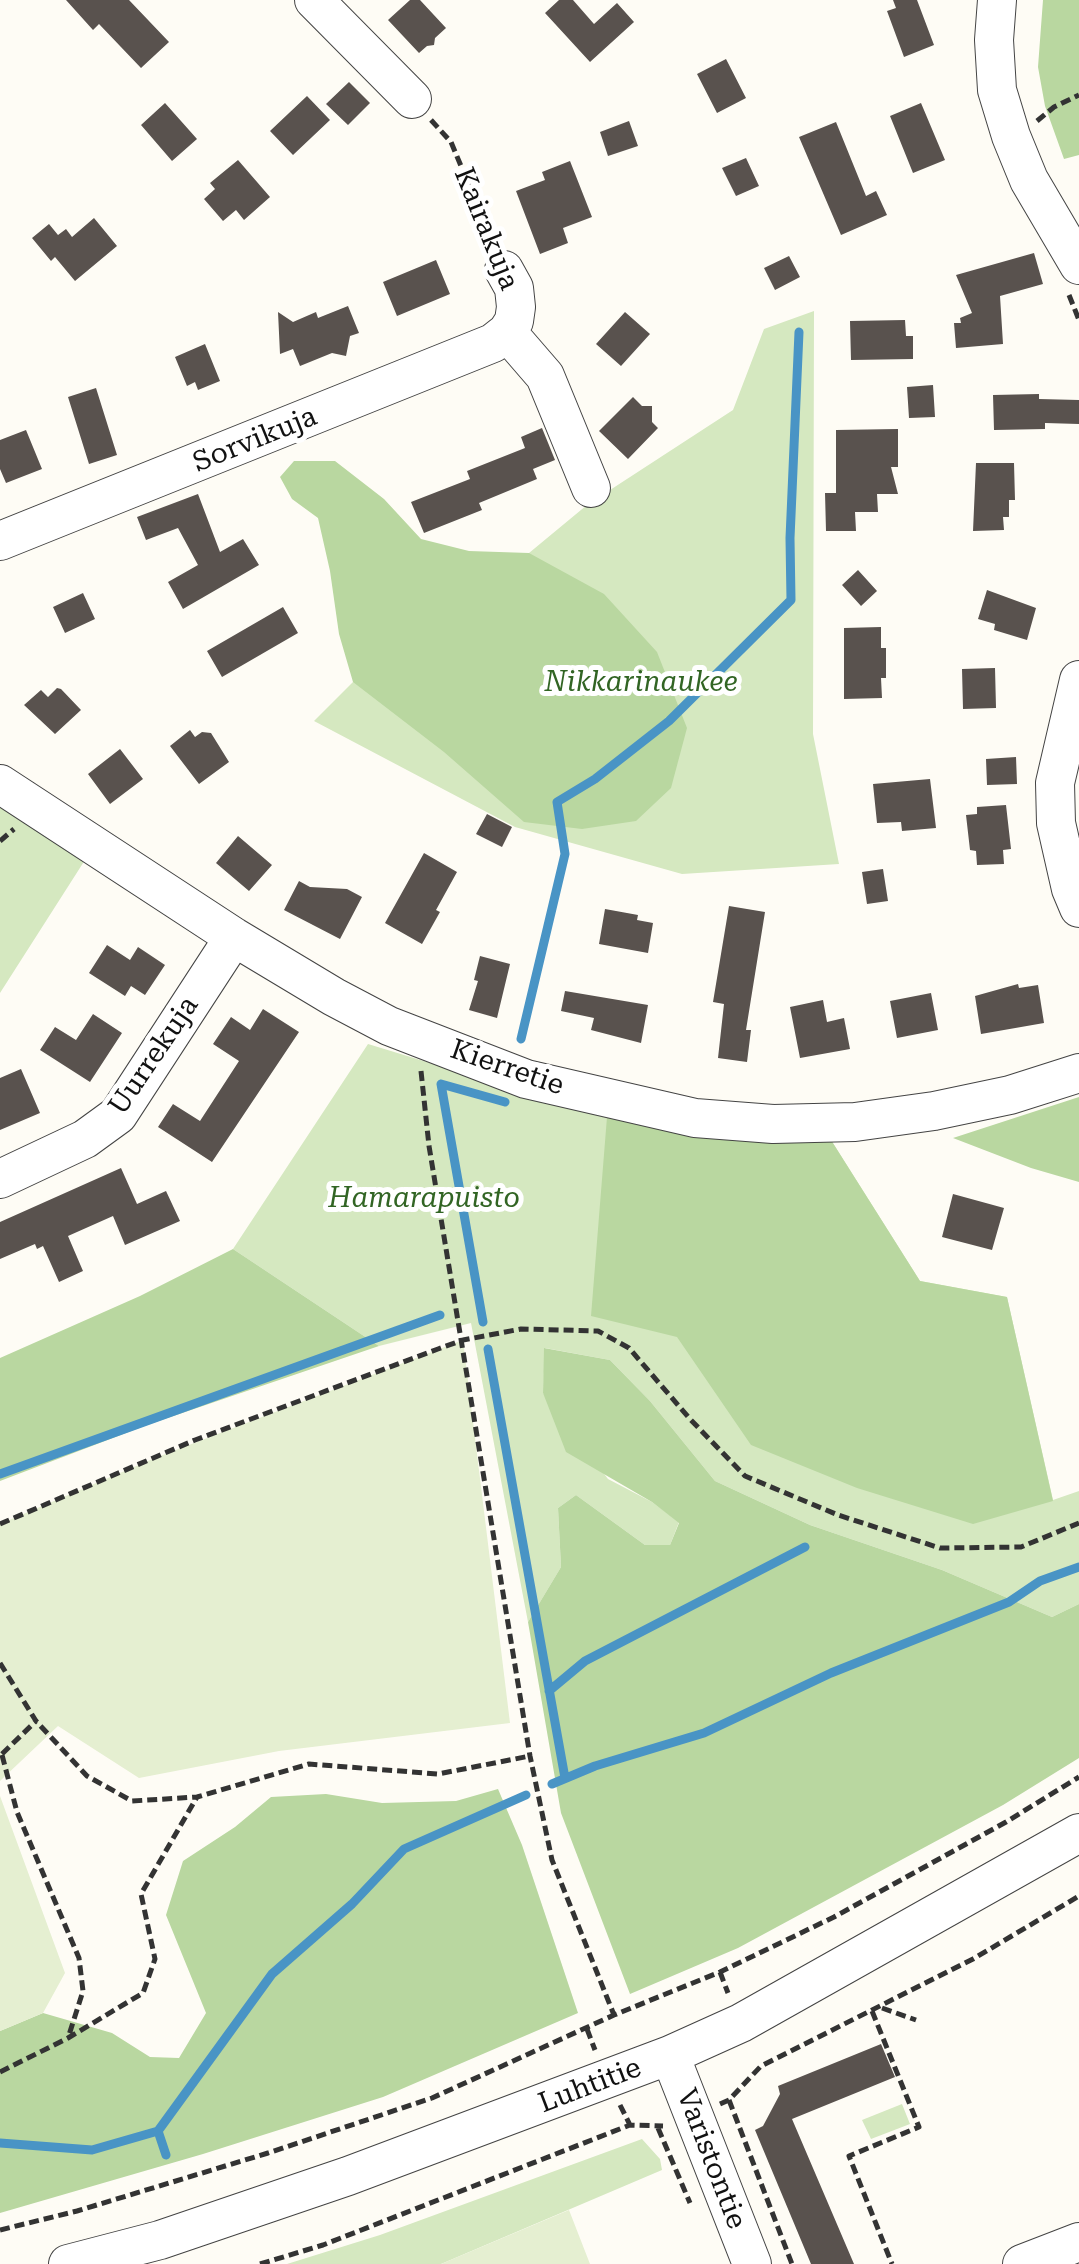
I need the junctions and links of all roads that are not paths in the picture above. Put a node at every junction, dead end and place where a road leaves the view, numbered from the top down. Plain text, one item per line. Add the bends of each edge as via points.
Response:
1 (314, 0) edge
2 (997, 0) edge
3 (412, 100) road end
4 (1079, 265) edge
5 (504, 270) road end
6 (507, 332) junction
7 (591, 488) dead end
8 (0, 541) edge
9 (1079, 680) edge
10 (0, 784) edge
11 (1079, 908) edge
12 (234, 937) junction
13 (1079, 1072) edge
14 (0, 1178) edge
15 (1079, 1832) edge
16 (670, 2055) junction
17 (1079, 2242) edge
18 (68, 2264) edge
19 (752, 2264) edge
20 (1022, 2264) edge

1 - 3 street
2 - 4 street via 997,90 1006,122 1029,180
5 - 6 street, Kairakuja via 516,307
6 - 7 street, Kairakuja via 545,376
6 - 8 street, Sorvikuja
9 - 11 street via 1055,782 1056,822
10 - 12 street, Kierretie
12 - 13 street, Kierretie via 334,997 427,1041 522,1078 696,1118 854,1122 1010,1095
12 - 14 street, Uurrekuja via 118,1115 86,1139
15 - 16 street, Luhtitie via 741,2023
16 - 18 street, Luhtitie via 348,2176
16 - 19 street, Varistontie
17 - 20 street

